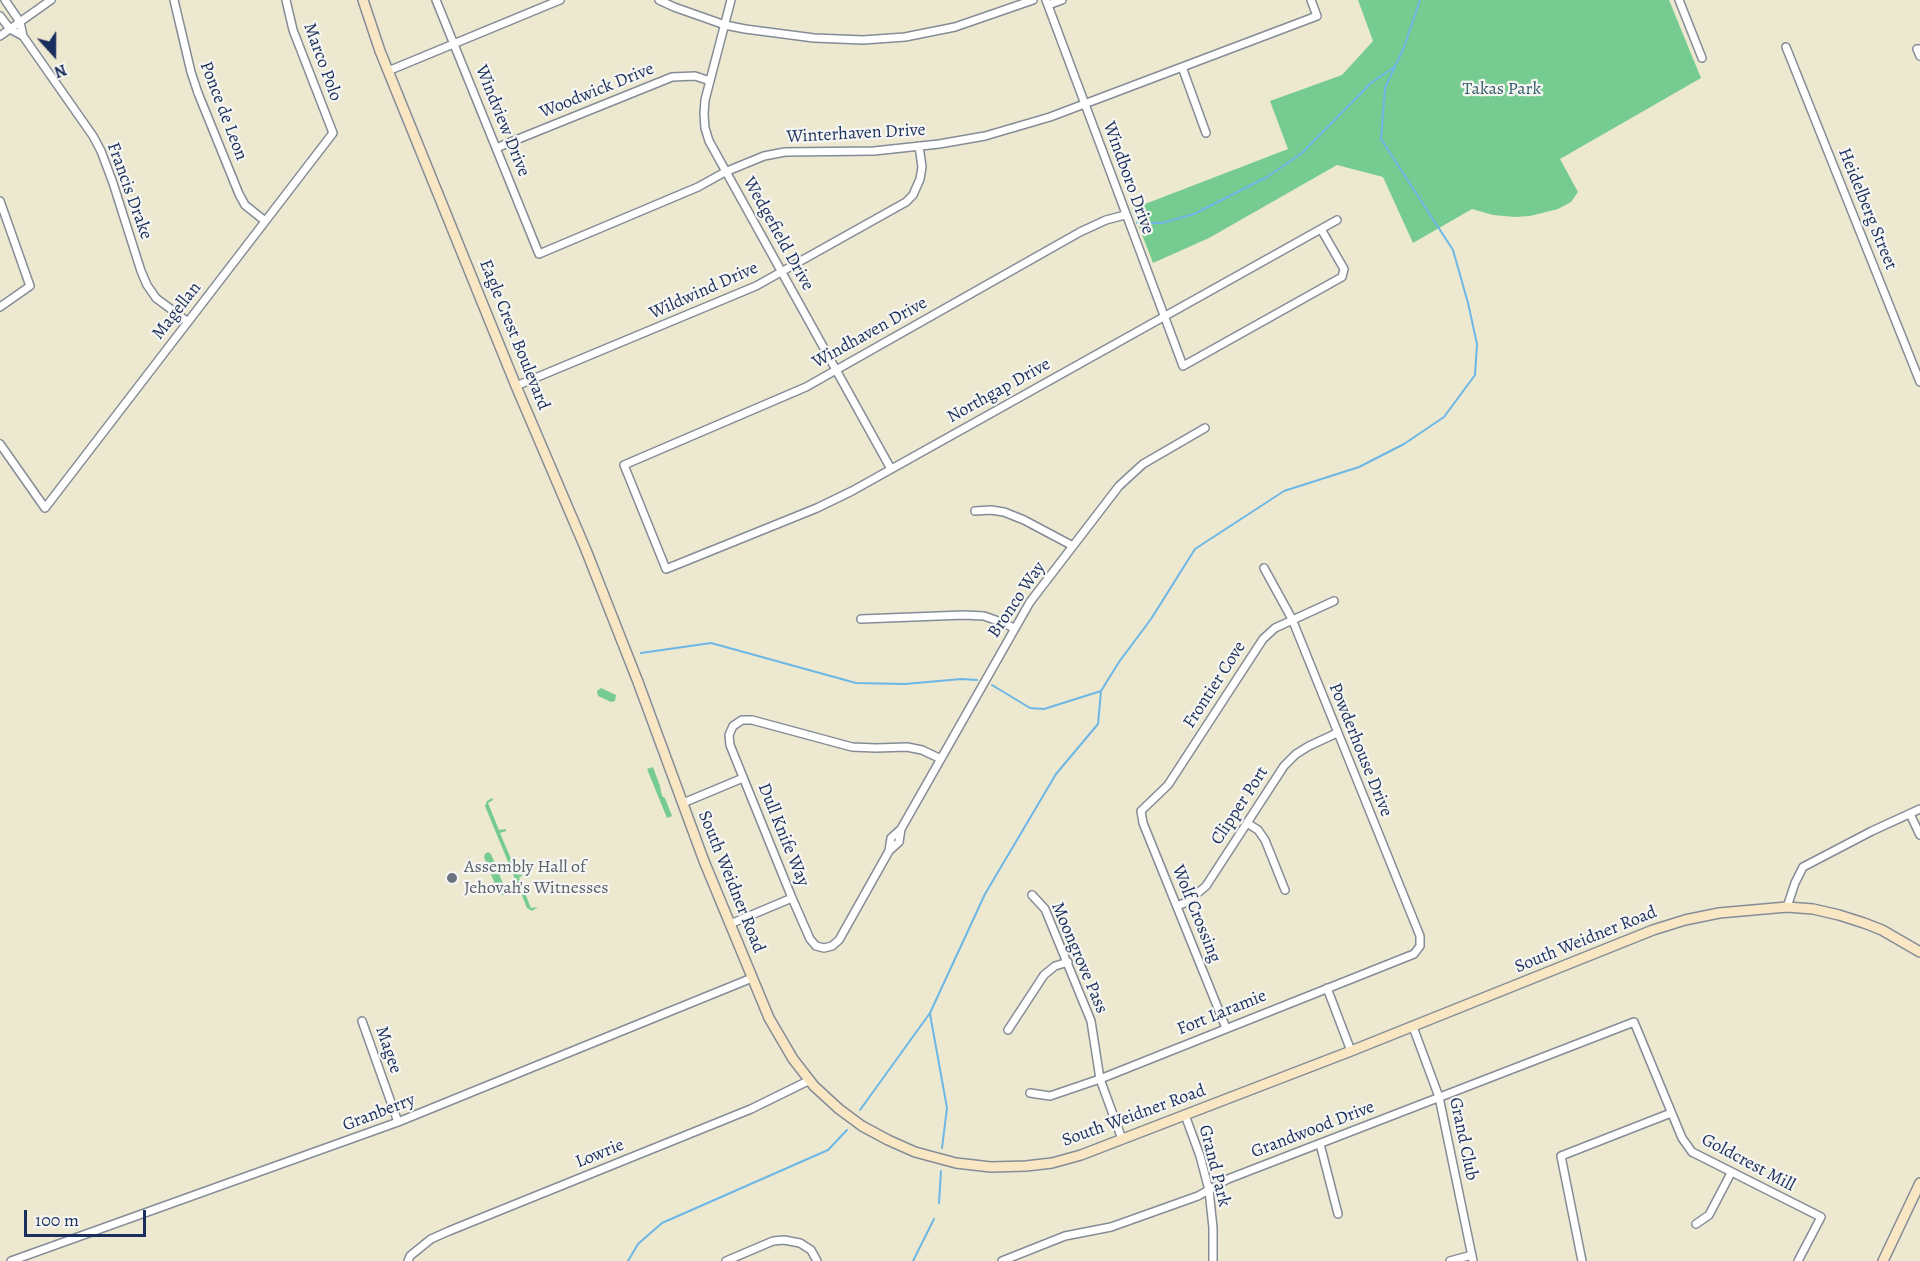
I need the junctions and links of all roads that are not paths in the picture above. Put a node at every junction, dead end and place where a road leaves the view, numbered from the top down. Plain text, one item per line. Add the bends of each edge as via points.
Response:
1 (5, 0) edge
2 (51, 0) edge
3 (174, 0) edge
4 (286, 0) edge
5 (363, 0) edge
6 (436, 0) edge
7 (560, 0) edge
8 (659, 0) edge
9 (731, 0) edge
10 (1033, 0) edge
11 (1062, 0) edge
12 (1311, 0) edge
13 (1679, 0) edge
14 (1046, 3) edge
15 (0, 16) edge
16 (20, 22) junction
17 (725, 25) junction
18 (10, 29) junction
19 (0, 36) edge
20 (22, 36) junction
21 (454, 44) junction
22 (1786, 47) dead end
23 (1702, 58) dead end
24 (1182, 67) junction
25 (388, 71) junction
26 (710, 81) junction
27 (1084, 104) junction
28 (333, 133) joint
29 (1206, 133) dead end
30 (919, 146) junction
31 (496, 148) junction
32 (725, 172) junction
33 (0, 201) edge
34 (1125, 215) junction
35 (1338, 220) dead end
36 (265, 221) junction
37 (1321, 229) junction
38 (539, 254) joint
39 (782, 272) junction
40 (0, 307) edge
41 (1164, 318) junction
42 (188, 322) junction
43 (837, 369) junction
44 (1920, 382) edge
45 (516, 386) junction
46 (1205, 428) dead end
47 (0, 444) edge
48 (891, 469) junction
49 (975, 511) dead end
50 (1073, 546) junction
51 (1264, 568) dead end
52 (666, 569) joint
53 (1334, 601) dead end
54 (861, 619) dead end
55 (1292, 619) junction
56 (1014, 628) junction
57 (638, 682) joint
58 (1337, 733) junction
59 (941, 759) junction
60 (743, 778) junction
61 (683, 803) junction
62 (1920, 809) edge
63 (1141, 811) joint
64 (1910, 814) junction
65 (1247, 823) junction
66 (1920, 835) edge
67 (1285, 890) dead end
68 (1032, 895) dead end
69 (792, 898) junction
70 (1177, 906) junction
71 (1787, 907) junction
72 (730, 924) junction
73 (1420, 946) joint
74 (824, 948) joint
75 (1920, 951) edge
76 (1068, 962) junction
77 (752, 978) junction
78 (1327, 988) junction
79 (362, 1021) dead end
80 (1634, 1022) joint
81 (1413, 1027) junction
82 (1226, 1028) junction
83 (1008, 1030) dead end
84 (1351, 1051) junction
85 (1100, 1079) junction
86 (810, 1080) junction
87 (1030, 1094) dead end
88 (1439, 1096) junction
89 (1671, 1113) junction
90 (1185, 1115) junction
91 (398, 1122) junction
92 (1122, 1139) junction
93 (1320, 1143) junction
94 (1731, 1173) junction
95 (1920, 1183) edge
96 (1209, 1190) junction
97 (1338, 1214) dead end
98 (1696, 1224) dead end
99 (1473, 1258) edge
100 (11, 1261) edge
101 (408, 1261) edge
102 (726, 1261) edge
103 (817, 1261) edge
104 (1002, 1261) edge
105 (1213, 1261) edge
106 (1450, 1261) edge
107 (1582, 1261) edge
108 (1798, 1261) edge
109 (1883, 1261) edge

1 - 16 street, Francis Drake
2 - 16 street
3 - 36 street, Ponce de Leon via 191,72 235,184 245,205
4 - 28 street, Marco Polo via 293,30
5 - 25 main road, Eagle Crest Boulevard
6 - 21 street, Windview Drive
7 - 21 street
8 - 17 street
9 - 17 street, Wedgefield Drive
10 - 17 street via 955,27 905,37 814,38
11 - 14 street
12 - 24 street, Winterhaven Drive via 1317,16
13 - 23 street
14 - 27 street, Windboro Drive
15 - 18 street, Francis Drake
16 - 18 street
16 - 20 street, Francis Drake
17 - 26 street, Wedgefield Drive
18 - 19 street
18 - 20 street, Francis Drake
20 - 42 street, Francis Drake via 101,151 147,285 156,298
21 - 25 street
21 - 31 street, Windview Drive
22 - 44 street, Heidelberg Street
24 - 27 street, Winterhaven Drive
24 - 29 street
25 - 45 main road, Eagle Crest Boulevard
26 - 31 street, Woodwick Drive via 695,76 672,77
26 - 32 street, Wedgefield Drive via 705,128
27 - 30 street, Winterhaven Drive via 985,136
27 - 34 street, Windboro Drive
28 - 36 street, Magellan
30 - 32 street, Winterhaven Drive via 874,152 774,153
30 - 39 street, Wildwind Drive via 920,179 906,202
31 - 38 street, Windview Drive
32 - 38 street, Winterhaven Drive via 698,188
32 - 39 street, Wedgefield Drive
33 - 40 street via 30,286
34 - 41 street, Windboro Drive
34 - 43 street, Windhaven Drive via 1080,232
35 - 37 street, Northgap Drive
36 - 42 street, Magellan
37 - 41 street, Northgap Drive
37 - 41 street, Windboro Drive via 1344,269 1342,277 1183,366
39 - 43 street, Wedgefield Drive
39 - 45 street, Wildwind Drive via 716,304
41 - 48 street, Northgap Drive
42 - 47 street, Magellan via 45,508
43 - 48 street, Wedgefield Drive
43 - 52 street, Windhaven Drive via 776,401 624,465
45 - 57 main road, Eagle Crest Boulevard
46 - 50 street, Bronco Way via 1130,475
48 - 52 street, Northgap Drive via 817,507
49 - 50 street via 1004,512
50 - 56 street, Bronco Way
51 - 55 street, Powderhouse Drive
53 - 55 street, Frontier Cove
54 - 56 street via 984,616
55 - 58 street, Powderhouse Drive
55 - 63 street, Frontier Cove via 1263,639 1168,784
56 - 59 street, Bronco Way
57 - 61 main road, South Weidner Road
58 - 65 street, Clipper Port via 1296,754
58 - 73 street, Powderhouse Drive via 1420,936
59 - 60 street, Dull Knife Way via 907,747 852,747 742,720 733,726 729,745
59 - 74 street, Bronco Way via 902,829 899,843 889,851 839,940
60 - 61 street
60 - 69 street, Dull Knife Way
61 - 72 main road, South Weidner Road
62 - 64 street
63 - 70 street, Wolf Crossing
64 - 66 street
64 - 71 street via 1803,867
65 - 67 street via 1265,840
65 - 70 street, Clipper Port via 1206,886
68 - 76 street, Moongrove Pass via 1045,909
69 - 72 street
69 - 74 street, Dull Knife Way via 810,939
70 - 82 street, Wolf Crossing
71 - 75 main road, South Weidner Road via 1814,909 1864,923
71 - 81 main road, South Weidner Road via 1743,910 1653,930
72 - 77 main road, South Weidner Road
73 - 78 street, Fort Laramie via 1414,954
76 - 83 street via 1044,975
76 - 85 street, Moongrove Pass via 1091,1021
77 - 86 main road, South Weidner Road via 769,1018
77 - 91 street, Granberry
78 - 82 street, Fort Laramie
78 - 84 street
79 - 91 street, Magee
80 - 88 street, Grandwood Drive
80 - 89 street, Goldcrest Mill
81 - 84 main road, South Weidner Road
81 - 88 street, Grand Club
82 - 85 street, Fort Laramie
84 - 90 main road, South Weidner Road
85 - 87 street, Fort Laramie via 1050,1096
85 - 92 street, Moongrove Pass
86 - 92 main road, South Weidner Road via 862,1126 915,1152 956,1163 991,1167 1052,1163
86 - 101 street, Lowrie via 751,1109 431,1239
88 - 93 street, Grandwood Drive
88 - 99 street, Grand Club
89 - 94 street, Goldcrest Mill via 1692,1152
89 - 107 street via 1561,1156
90 - 92 main road, South Weidner Road
90 - 96 street, Grand Park
91 - 100 street, Granberry
93 - 96 street, Grandwood Drive
93 - 97 street
94 - 98 street via 1709,1215
94 - 108 street, Goldcrest Mill via 1821,1217
95 - 109 main road
96 - 104 street, Grandwood Drive via 1125,1223 1065,1236
96 - 105 street, Grand Park
99 - 106 street
102 - 103 street via 784,1240 811,1250

